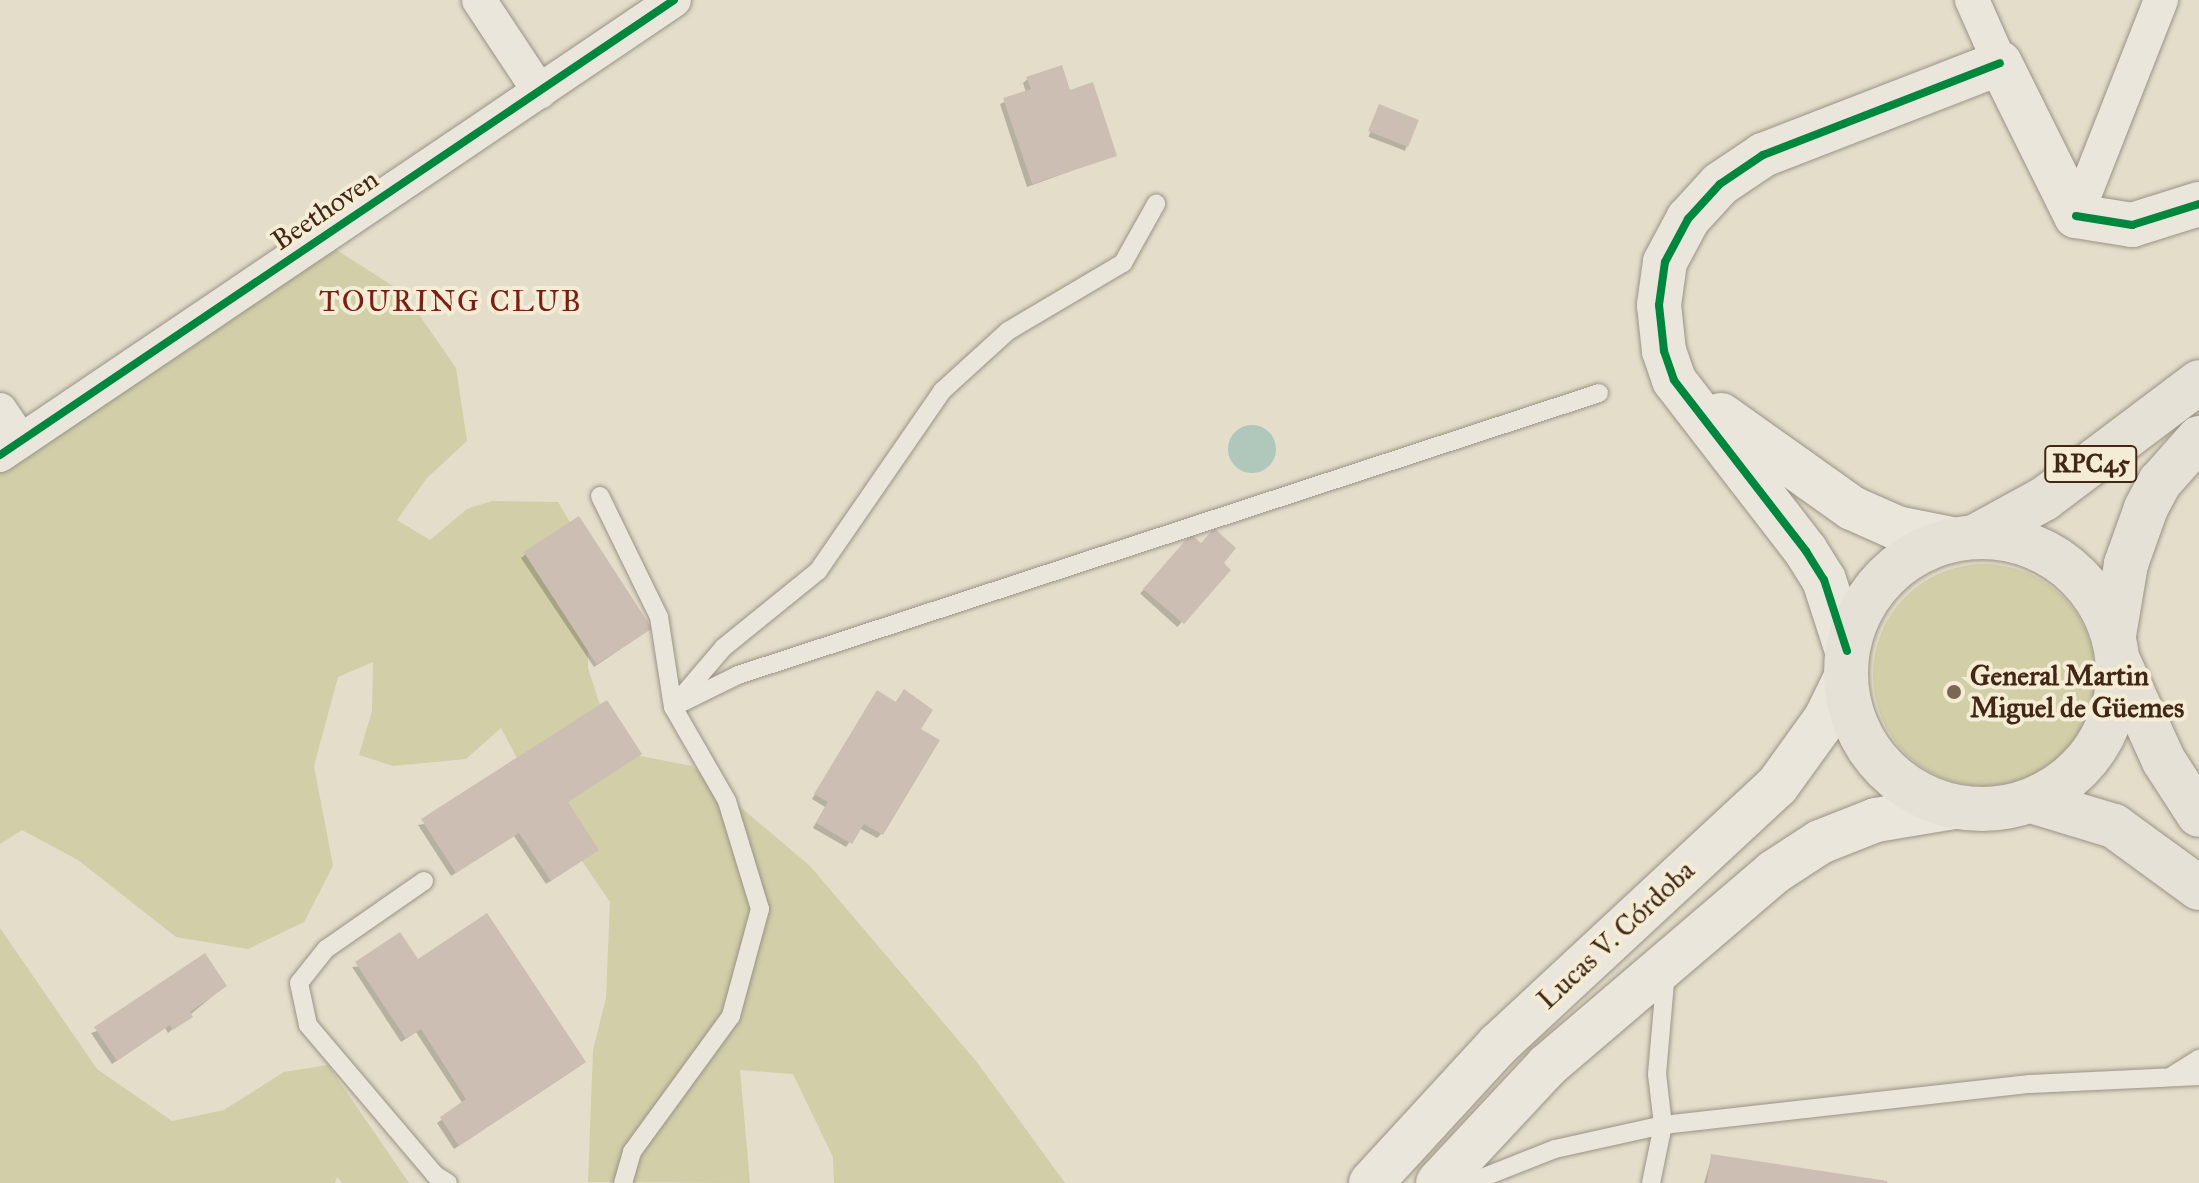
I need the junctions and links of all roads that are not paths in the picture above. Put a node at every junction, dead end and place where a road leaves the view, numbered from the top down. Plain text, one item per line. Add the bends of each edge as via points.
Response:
1 (479, 0) edge
2 (674, 0) edge
3 (1972, 0) edge
4 (2161, 0) edge
5 (2000, 63) junction
6 (540, 92) junction
7 (1156, 204) dead end
8 (2199, 204) edge
9 (2076, 216) junction
10 (1674, 380) junction
11 (2199, 382) edge
12 (1599, 393) dead end
13 (0, 410) edge
14 (2199, 438) edge
15 (10, 448) edge
16 (600, 496) dead end
17 (1964, 538) junction
18 (2116, 648) junction
19 (1846, 664) junction
20 (673, 707) junction
21 (2031, 801) junction
22 (1954, 807) junction
23 (2199, 815) edge
24 (424, 881) dead end
25 (2199, 888) edge
26 (1667, 961) junction
27 (2199, 1059) edge
28 (2173, 1075) junction
29 (2199, 1076) edge
30 (1663, 1125) junction
31 (448, 1183) edge
32 (623, 1183) edge
33 (1371, 1183) edge
34 (1438, 1183) edge
35 (1469, 1183) edge
36 (1651, 1183) edge

1 - 6 street
2 - 6 street, Beethoven
3 - 5 street
4 - 9 street
5 - 9 street
5 - 10 street via 1763,155 1720,184 1688,219 1665,262 1659,305 1664,351
6 - 15 street, Beethoven
7 - 20 lane via 1123,263 1008,331 942,391 818,571 724,647
8 - 9 street via 2132,225
10 - 17 street via 1852,508 1897,528
10 - 19 street via 1824,580
11 - 17 main road, RPC45 via 2044,499
12 - 20 lane via 738,675
13 - 15 street
14 - 18 main road, RPC45 via 2160,482 2146,508 2126,564
16 - 20 lane via 659,617
17 - 18 main road, RPC45 via 2011,539 2065,566 2099,602
17 - 19 main road, RPC45 via 1914,554 1882,579 1860,613
18 - 21 main road, RPC45 via 2118,691 2098,746 2080,769
18 - 23 main road, RPC45 via 2164,761
19 - 22 main road, RPC45 via 1854,721 1877,761 1912,790
19 - 33 street, Lucas V. Córdoba via 1826,718 1777,786 1498,1045
20 - 32 lane via 727,801 760,909 731,1016 632,1152
21 - 22 main road, RPC45 via 1993,809
21 - 25 main road, RPC45 via 2114,826
22 - 26 street, Lucas V. Córdoba via 1876,820 1820,842 1774,872
24 - 31 lane via 326,949 299,983 308,1025 435,1175
26 - 30 lane via 1658,1025
26 - 34 street, Lucas V. Córdoba via 1547,1066
27 - 28 lane
28 - 29 lane
28 - 30 lane via 2030,1084
30 - 35 lane via 1555,1149
30 - 36 lane

